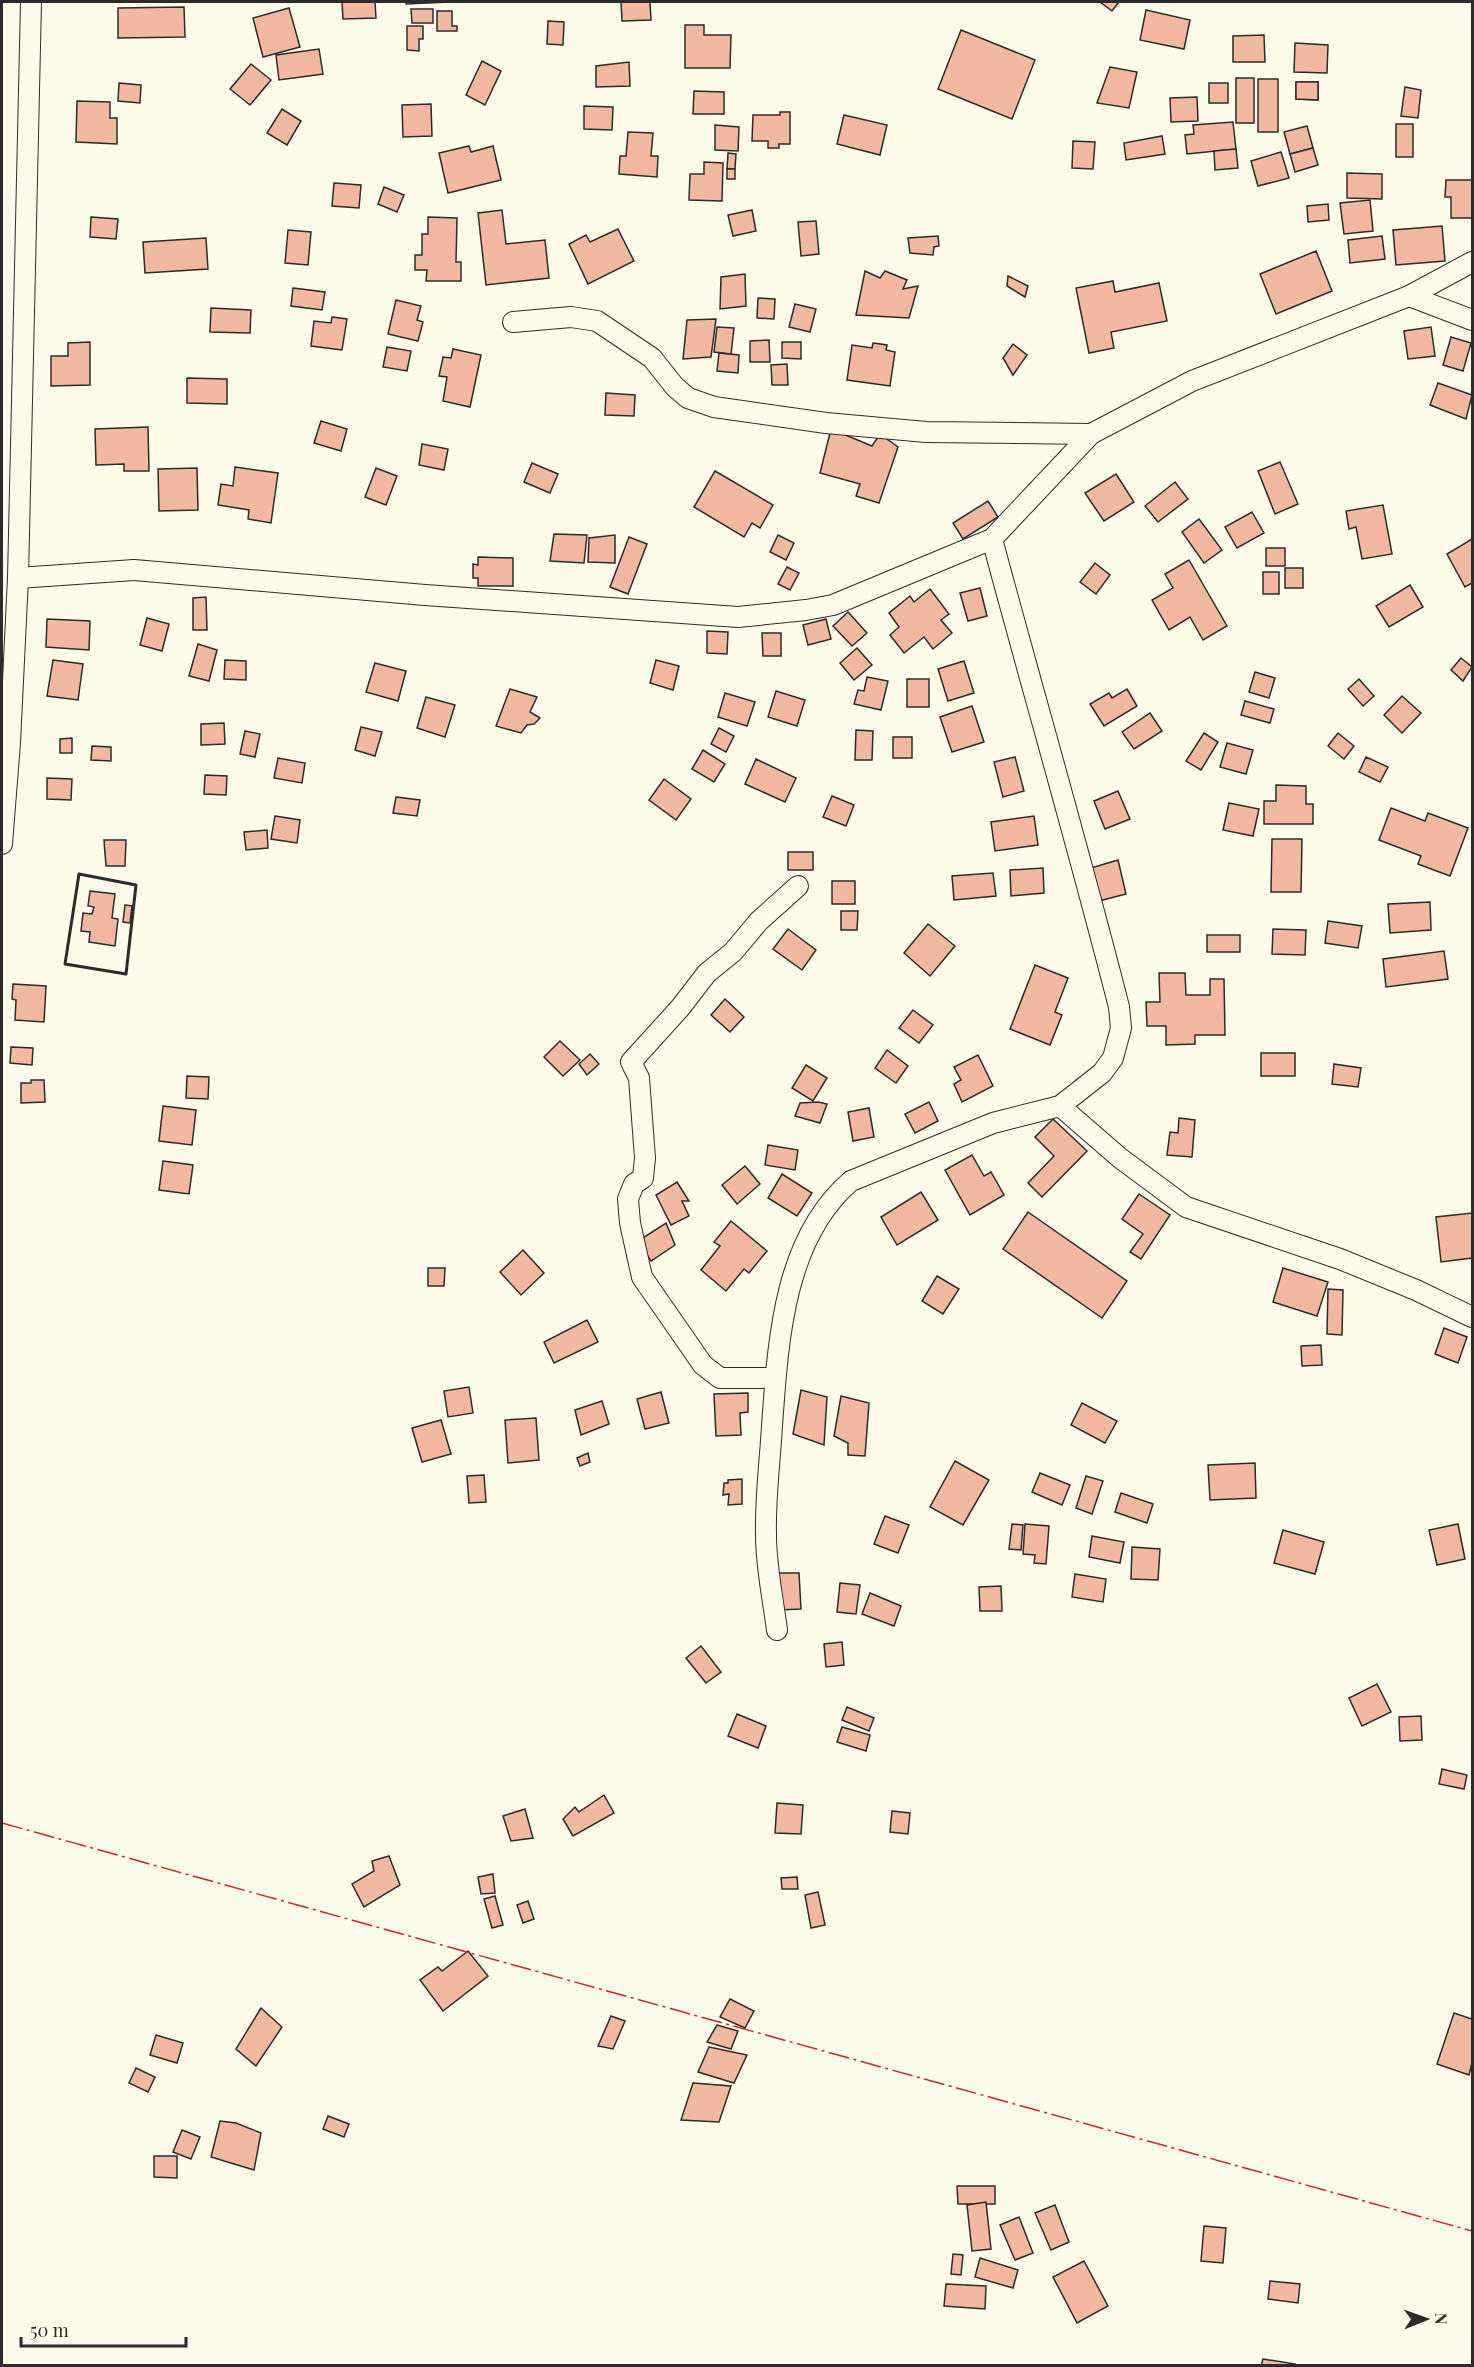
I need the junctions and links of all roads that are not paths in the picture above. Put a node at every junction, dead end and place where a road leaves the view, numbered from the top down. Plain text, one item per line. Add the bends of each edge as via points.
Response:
1 (31, 2) edge
2 (1473, 262) edge
3 (1409, 296) junction
4 (1473, 320) edge
5 (513, 322) dead end
6 (1091, 434) junction
7 (992, 539) junction
8 (18, 578) junction
9 (8, 659) edge
10 (2, 843) edge
11 (798, 886) dead end
12 (1059, 1106) junction
13 (1473, 1317) edge
14 (775, 1378) junction
15 (777, 1630) dead end

1 - 8 street
2 - 3 street
3 - 4 street
3 - 6 street via 1192,381
5 - 6 street via 571,317 597,321 652,358 688,398 714,407 926,432
6 - 7 street
7 - 8 street via 833,605 738,617 134,570
7 - 12 street via 1119,1007 1121,1028 1113,1058 1102,1073
8 - 9 street
9 - 10 street via 10,743
11 - 14 street via 707,973 631,1062 639,1078 645,1158 643,1178 634,1184 628,1199 642,1277 703,1365 720,1378
12 - 13 street via 1186,1207 1340,1259
12 - 14 street via 993,1123 851,1181 833,1196 818,1217 798,1262
14 - 15 street via 766,1537

